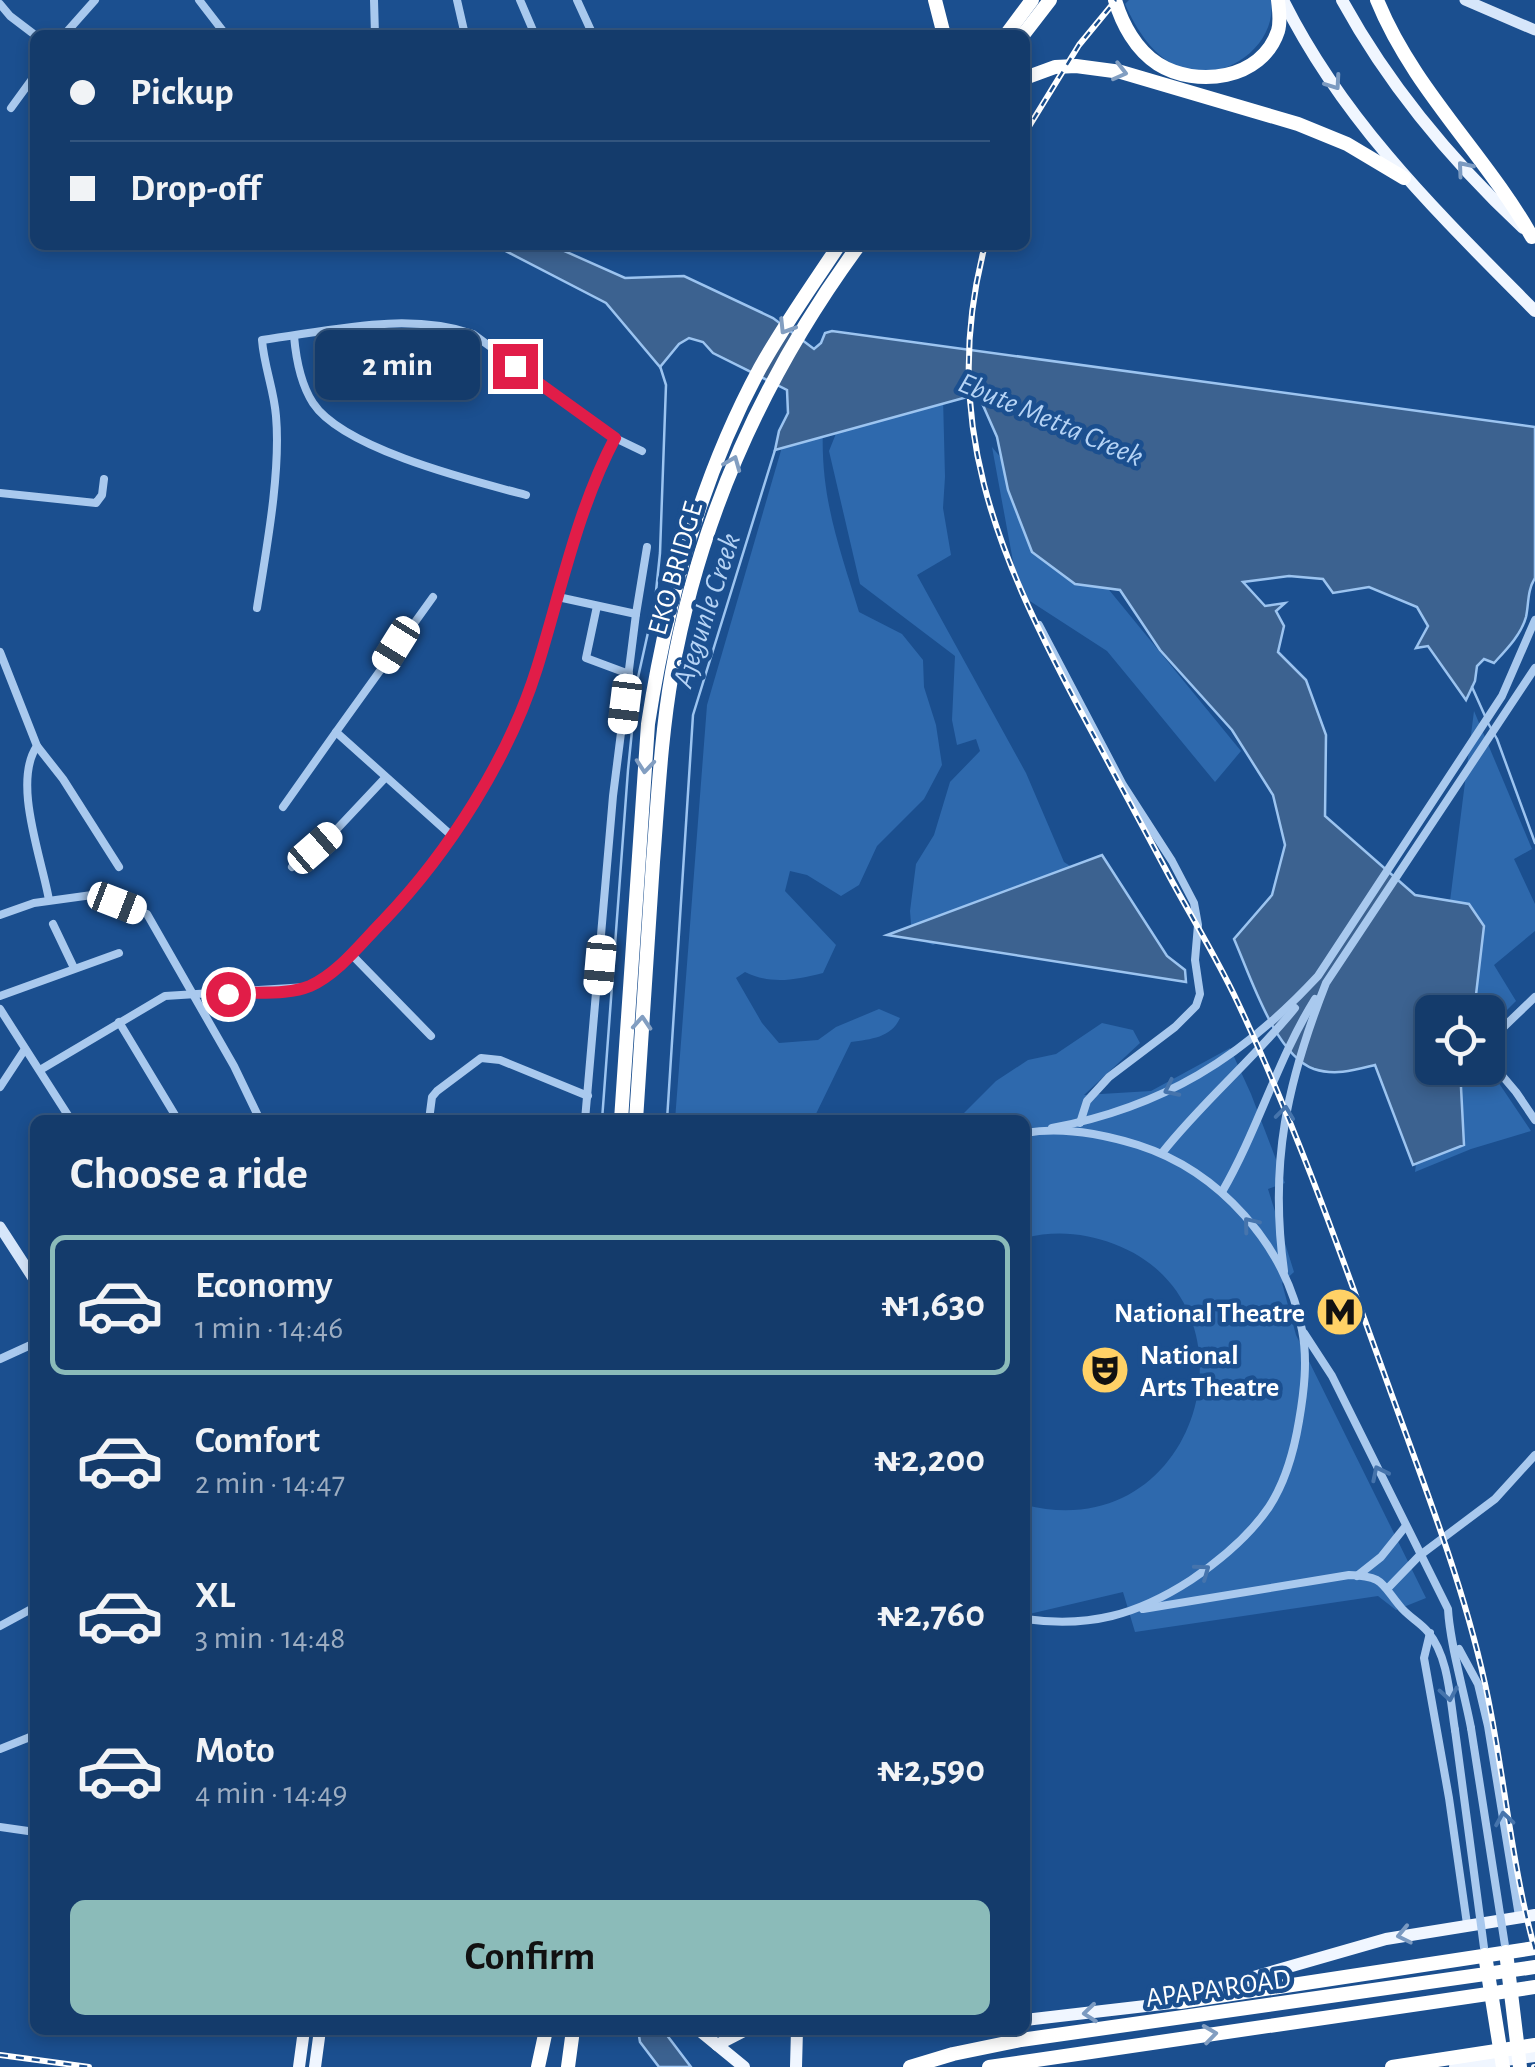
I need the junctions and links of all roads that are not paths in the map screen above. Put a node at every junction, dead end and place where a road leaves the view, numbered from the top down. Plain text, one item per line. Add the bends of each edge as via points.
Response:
1 (95, 0) edge
2 (199, 0) edge
3 (374, 0) edge
4 (457, 0) edge
5 (520, 0) edge
6 (577, 0) edge
7 (935, 0) edge
8 (1032, 0) edge
9 (1050, 0) edge
10 (1115, 0) edge
11 (1281, 0) edge
12 (1342, 0) edge
13 (1376, 0) edge
14 (1465, 0) edge
15 (0, 4) edge
16 (68, 30) edge
17 (222, 30) edge
18 (375, 30) edge
19 (464, 30) edge
20 (534, 30) edge
21 (591, 30) edge
22 (943, 30) edge
23 (1010, 30) edge
24 (1027, 30) edge
25 (1535, 30) edge
26 (30, 31) edge
27 (1030, 76) edge
28 (30, 82) edge
29 (12, 108) dead end
30 (1404, 178) junction
31 (1534, 239) edge
32 (835, 250) edge
33 (855, 250) edge
34 (1535, 311) edge
35 (294, 336) junction
36 (615, 438) junction
37 (642, 451) dead end
38 (104, 479) dead end
39 (0, 493) edge
40 (526, 494) dead end
41 (648, 547) dead end
42 (433, 597) dead end
43 (558, 597) junction
44 (598, 606) junction
45 (258, 608) dead end
46 (636, 614) junction
47 (1535, 620) edge
48 (1039, 625) dead end
49 (0, 652) edge
50 (1535, 668) edge
51 (629, 674) junction
52 (1506, 699) junction
53 (336, 732) junction
54 (37, 746) junction
55 (385, 778) junction
56 (282, 808) dead end
57 (452, 836) junction
58 (292, 866) dead end
59 (119, 867) dead end
60 (50, 900) junction
61 (0, 915) edge
62 (53, 924) dead end
63 (118, 953) dead end
64 (351, 954) junction
65 (74, 968) junction
66 (1322, 979) junction
67 (192, 995) junction
68 (0, 996) edge
69 (1535, 998) edge
70 (0, 1009) edge
71 (119, 1022) junction
72 (1505, 1026) edge
73 (431, 1036) dead end
74 (26, 1048) junction
75 (40, 1070) junction
76 (1505, 1079) edge
77 (0, 1087) edge
78 (588, 1096) junction
79 (68, 1115) edge
80 (175, 1115) edge
81 (258, 1115) edge
82 (430, 1115) edge
83 (586, 1115) edge
84 (621, 1115) edge
85 (636, 1115) edge
86 (1535, 1120) edge
87 (1080, 1122) junction
88 (1038, 1131) junction
89 (1030, 1132) edge
90 (1162, 1153) junction
91 (1222, 1192) junction
92 (0, 1227) edge
93 (30, 1274) edge
94 (1285, 1280) junction
95 (1302, 1330) junction
96 (30, 1345) edge
97 (0, 1360) edge
98 (1535, 1455) edge
99 (1405, 1527) junction
100 (1419, 1556) junction
101 (1357, 1576) junction
102 (1390, 1587) junction
103 (30, 1609) edge
104 (1139, 1610) junction
105 (1030, 1619) edge
106 (1048, 1622) junction
107 (0, 1626) edge
108 (1030, 1626) edge
109 (1450, 1631) junction
110 (1430, 1633) junction
111 (30, 1737) edge
112 (0, 1749) edge
113 (0, 1827) edge
114 (30, 1831) edge
115 (1535, 1915) edge
116 (1519, 1916) junction
117 (1466, 1924) junction
118 (1535, 1948) edge
119 (1506, 1952) junction
120 (1485, 1955) junction
121 (1535, 1967) edge
122 (1535, 1987) edge
123 (1180, 2002) junction
124 (1030, 2019) edge
125 (545, 2035) edge
126 (572, 2035) edge
127 (705, 2035) edge
128 (737, 2035) edge
129 (797, 2035) edge
130 (302, 2036) edge
131 (319, 2036) edge
132 (718, 2045) junction
133 (1535, 2045) edge
134 (1518, 2047) junction
135 (1500, 2050) junction
136 (1535, 2056) edge
137 (298, 2067) edge
138 (315, 2067) edge
139 (538, 2067) edge
140 (568, 2067) edge
141 (744, 2067) edge
142 (796, 2067) edge
143 (910, 2067) edge
144 (989, 2067) edge
145 (1392, 2067) edge
146 (1455, 2067) edge
147 (1502, 2067) edge
148 (1520, 2067) edge

1 - 16 street
2 - 17 street
3 - 18 street
4 - 19 street
5 - 20 street
6 - 21 street
7 - 22 highway
8 - 23 highway
9 - 24 highway
10 - 11 highway via 1130,34 1155,62 1205,78 1242,70 1266,52
11 -> 30 main road
31 -> 12 main road via 1425,122
13 - 31 highway via 1421,80
14 - 25 street
15 - 26 street
27 -> 30 highway via 1055,67 1098,67 1298,124
28 - 29 street
30 - 34 main road
32 -> 84 highway, EKO BRIDGE via 732,424 673,598 648,724
85 -> 33 highway, EKO BRIDGE via 659,784 681,628 713,516 756,410
35 - 36 street via 384,324 461,330
35 - 40 street via 296,361 314,405 340,428 424,468
35 - 45 street via 262,340 276,436
36 - 37 street
36 - 43 street via 593,480
38 - 39 street via 96,503
41 - 46 street
42 - 53 street
43 - 44 street
43 - 57 street via 523,706
44 - 46 street
44 - 51 street via 586,658
46 - 51 street
47 - 52 street
48 - 87 street via 1123,785 1158,834 1194,903 1198,925 1196,1006 1109,1077 1087,1100
49 - 54 street
50 - 52 street
51 - 78 street
52 - 66 street
53 - 55 street
53 - 56 street
54 - 59 street
54 - 60 street via 27,784
55 - 57 street
55 - 58 street
57 - 64 street
60 - 61 street
60 - 67 street via 92,895 147,914
62 - 65 street
63 - 65 street
64 - 67 street via 306,988
64 - 73 street
65 - 68 street
66 -> 87 street via 1255,1039 1194,1078
66 - 90 street
66 - 91 street
94 -> 66 street via 1277,1223 1286,1102
67 - 71 street via 158,999
67 - 81 street
69 - 72 street
70 - 74 street
71 - 75 street
71 - 80 street
74 - 75 street
74 - 77 street
75 - 79 street
76 - 86 street
78 - 82 street via 482,1058 437,1091
78 - 83 street
87 - 88 street
88 - 89 street
88 - 90 street via 1101,1134
90 - 91 street
94 -> 91 street via 1258,1233
92 - 93 street
94 - 95 street
99 -> 95 street via 1332,1376
104 -> 95 street via 1208,1569 1268,1508 1294,1449 1305,1386
96 - 97 street
98 - 100 street via 1495,1499
99 - 100 street
99 - 101 street
100 - 102 street
100 - 109 street via 1448,1609
101 - 102 street
101 - 104 street
102 - 110 street via 1399,1605
103 - 107 street
104 - 106 street
105 - 106 street
106 - 108 street
116 -> 109 street via 1478,1684
109 - 119 street, bridge
110 - 117 street via 1424,1658
110 -> 120 street, bridge via 1445,1671
111 - 112 street
113 - 114 street
115 - 116 main road
116 - 117 main road
117 -> 123 main road via 1386,1939
118 - 119 highway
119 - 120 highway, bridge
119 - 134 highway, bridge
120 - 123 highway
120 - 135 highway, bridge
121 - 143 highway, APAPA ROAD via 1021,2040
144 -> 122 highway, APAPA ROAD
123 -> 124 main road
125 - 139 highway
126 - 140 highway
127 - 132 main road
128 - 132 main road
129 - 142 main road
130 - 137 main road
131 - 138 main road
132 - 141 main road
133 - 134 highway
134 - 135 highway, bridge
134 - 148 highway, bridge
135 - 145 highway
135 - 147 highway, bridge
136 - 146 main road

